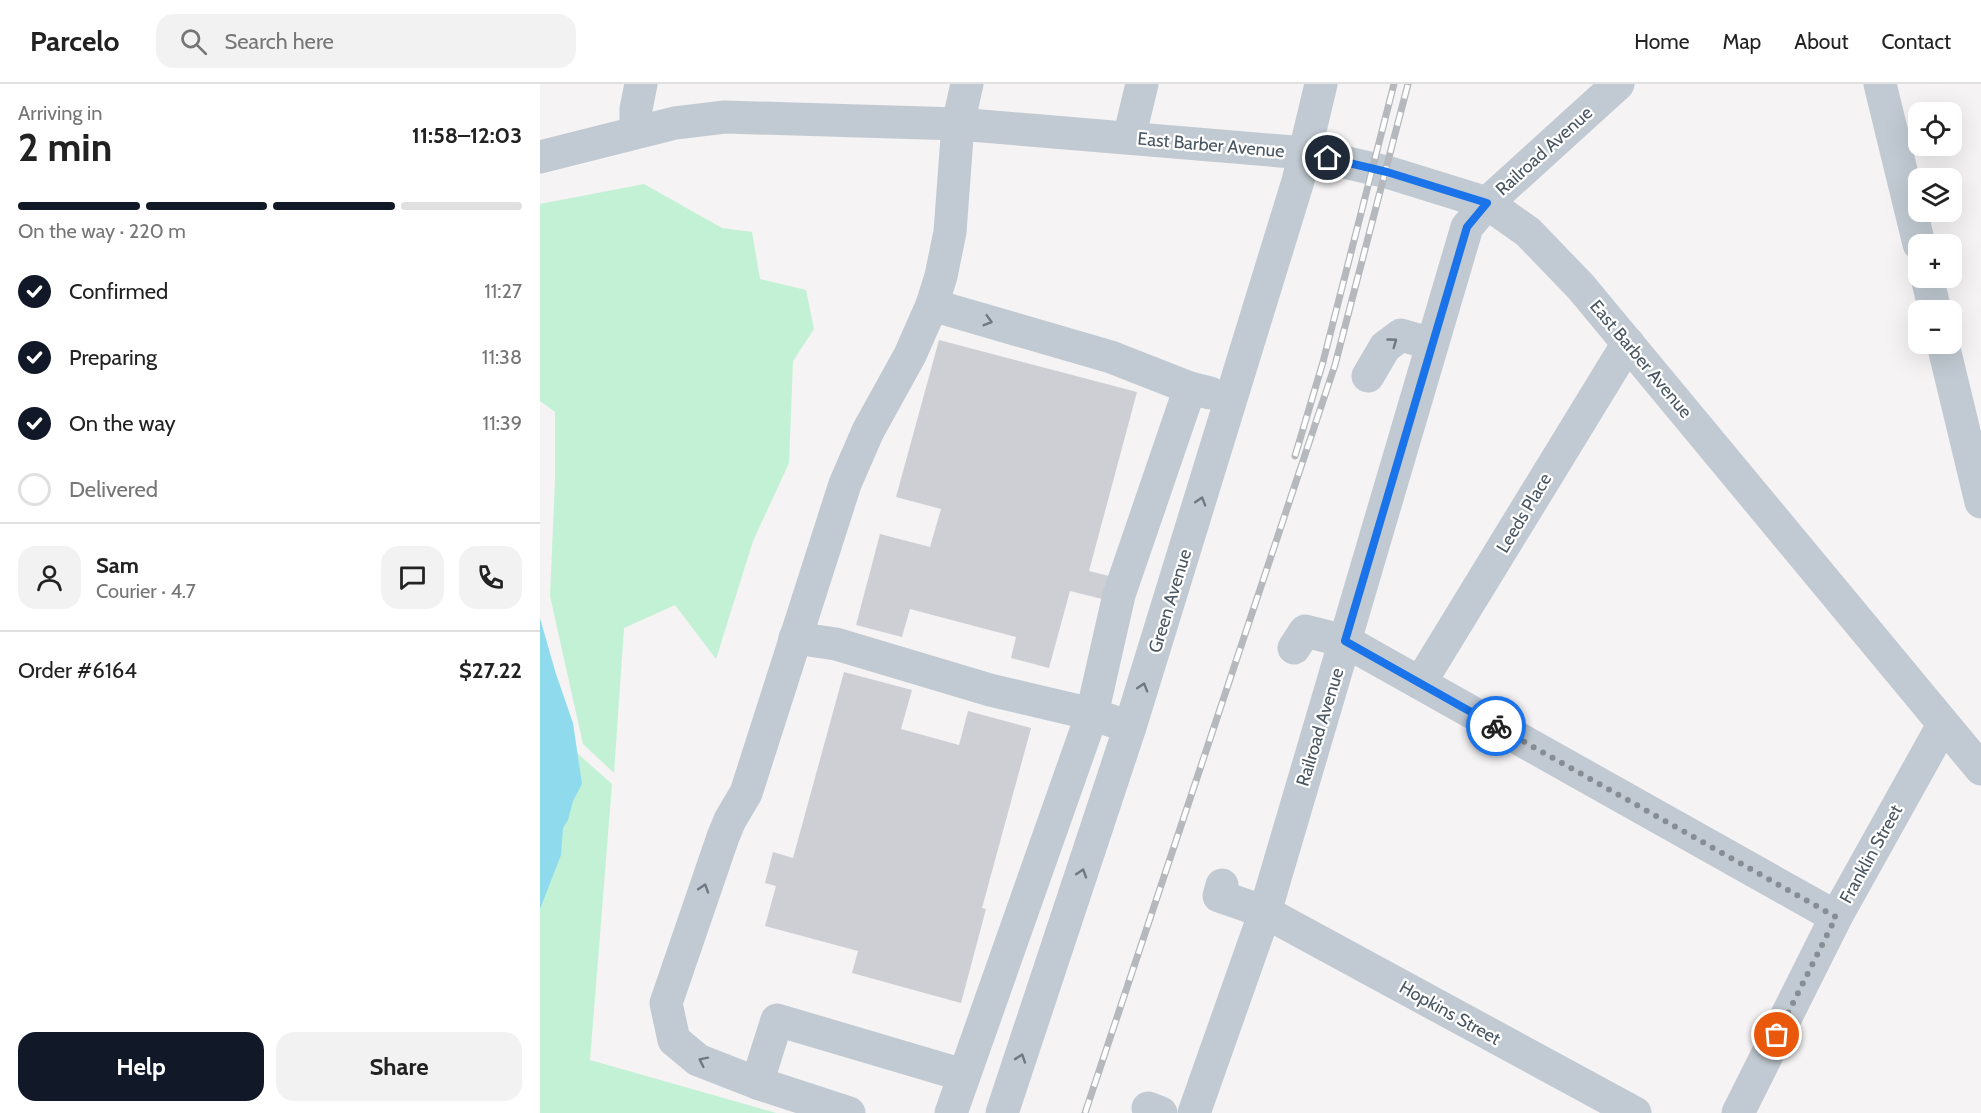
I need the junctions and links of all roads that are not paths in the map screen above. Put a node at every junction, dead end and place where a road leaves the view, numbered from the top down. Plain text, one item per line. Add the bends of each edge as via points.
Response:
1 (641, 84) edge
2 (967, 84) edge
3 (1142, 84) edge
4 (1321, 84) edge
5 (1618, 84) edge
6 (1880, 84) edge
7 (958, 124) junction
8 (636, 132) junction
9 (1129, 138) junction
10 (1305, 153) junction
11 (540, 157) edge
12 (1487, 203) junction
13 (1917, 234) edge
14 (932, 305) junction
15 (1628, 343) junction
16 (1432, 344) junction
17 (1945, 354) edge
18 (1368, 376) dead end
19 (1190, 388) junction
20 (1232, 399) junction
21 (1981, 502) edge
22 (795, 638) junction
23 (1345, 641) junction
24 (1294, 648) dead end
25 (1420, 683) junction
26 (1092, 714) junction
27 (1943, 725) junction
28 (1130, 728) junction
29 (1981, 769) edge
30 (1222, 885) dead end
31 (1265, 912) junction
32 (1836, 917) junction
33 (963, 1075) junction
34 (757, 1083) junction
35 (849, 1113) edge
36 (951, 1113) edge
37 (1002, 1113) edge
38 (1194, 1113) edge
39 (1635, 1113) edge
40 (1738, 1113) edge

1 - 8 street
2 - 7 street
3 - 9 street
4 - 10 street, Green Avenue
5 - 12 street, Railroad Avenue
6 - 13 street
7 - 8 street, East Barber Avenue via 725,117
7 - 9 street, East Barber Avenue
7 - 14 street via 950,232
8 - 11 street, East Barber Avenue
9 - 10 street, East Barber Avenue
10 - 12 street, East Barber Avenue via 1387,172
10 - 20 street, Green Avenue
12 - 15 street, East Barber Avenue via 1528,232
12 - 16 street, Railroad Avenue via 1467,227
14 -> 19 street via 1111,357
14 - 22 street via 844,484
15 - 25 street, Leeds Place
15 - 27 street, East Barber Avenue
18 -> 16 street via 1384,347 1401,336
16 - 23 street, Railroad Avenue
17 - 21 street
19 - 20 street
19 - 26 street via 1119,595
28 -> 20 street, Green Avenue
22 - 26 street via 836,644 990,690
34 -> 22 street via 698,1060 674,1040 666,1003 708,876 732,815 746,793
23 - 24 street via 1305,631
23 - 25 street
23 - 31 street, Railroad Avenue
25 - 32 street
26 - 28 street
26 - 33 street
27 - 29 street, East Barber Avenue
27 - 32 street, Franklin Street
37 -> 28 street, Green Avenue
30 - 31 street, Hopkins Street via 1219,896
31 - 38 street, Railroad Avenue
31 - 39 street, Hopkins Street
32 - 40 street, Franklin Street
33 - 34 street via 777,1020
33 - 36 street
34 - 35 street

